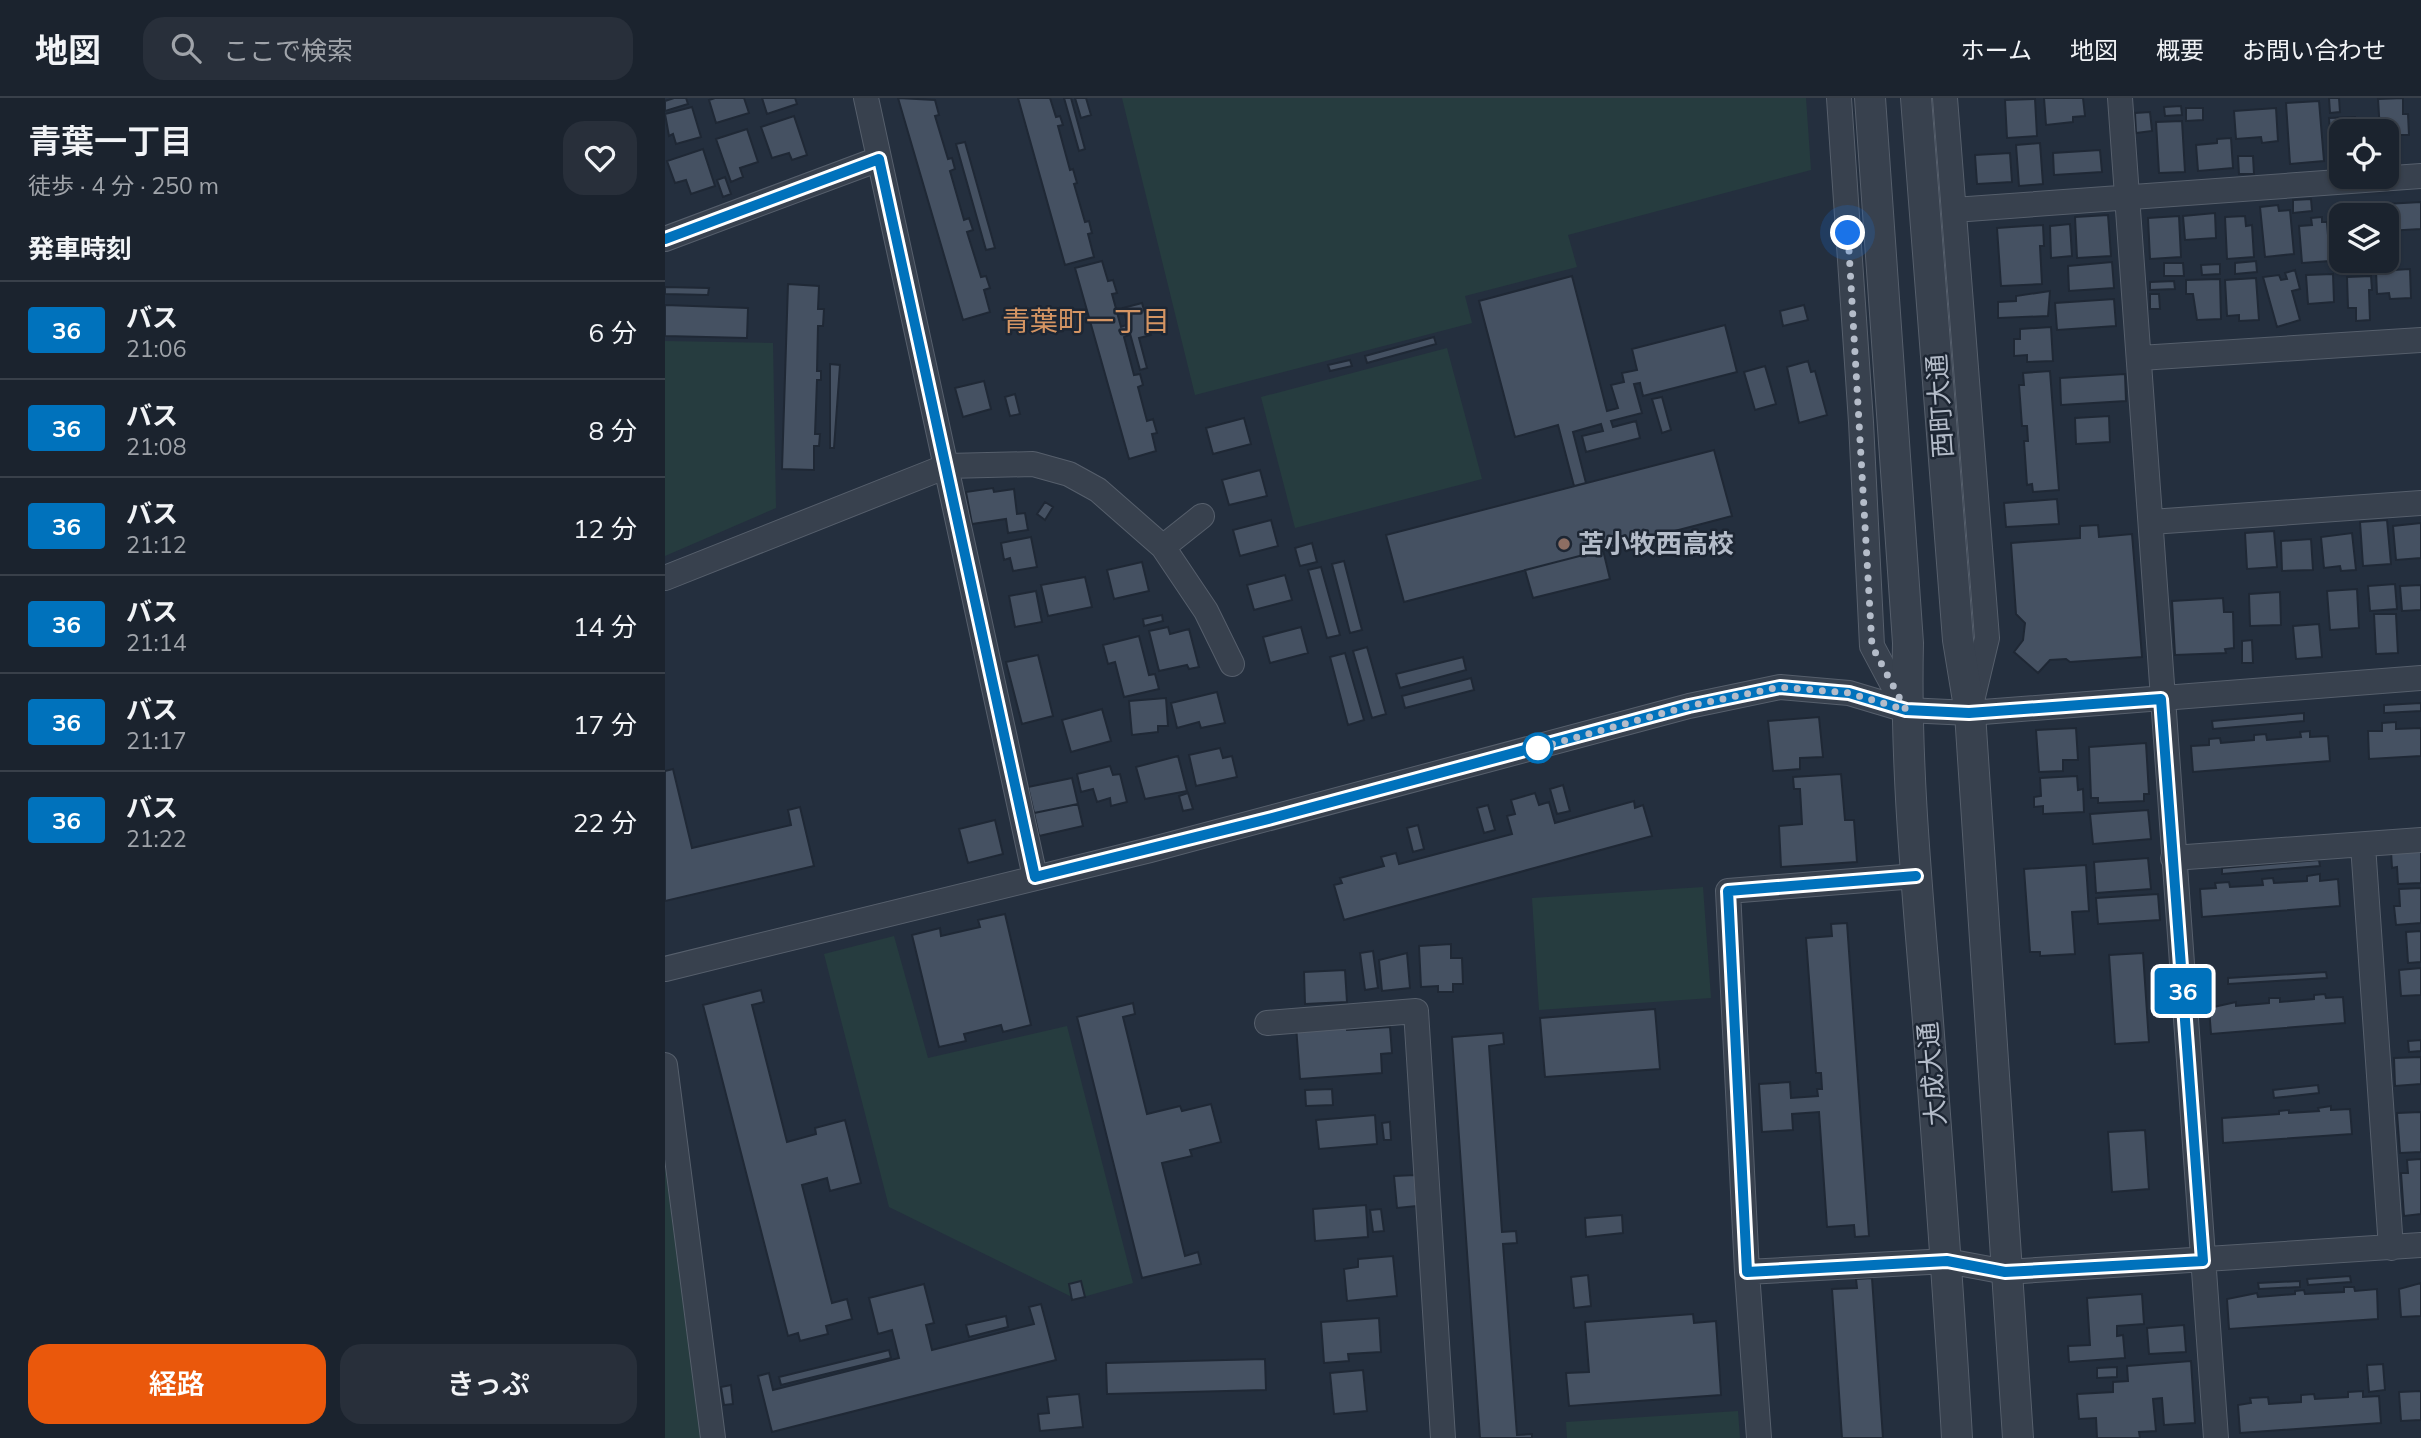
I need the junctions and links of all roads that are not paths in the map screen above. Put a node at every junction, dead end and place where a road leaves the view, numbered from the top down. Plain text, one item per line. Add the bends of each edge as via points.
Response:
1 (866, 98) edge
2 (1839, 98) edge
3 (1870, 98) edge
4 (1916, 98) edge
5 (1945, 98) edge
6 (2120, 98) edge
7 (879, 159) junction
8 (2421, 176) edge
9 (2128, 197) junction
10 (1954, 209) junction
11 (665, 239) edge
12 (2421, 340) edge
13 (2140, 358) junction
14 (947, 466) junction
15 (2421, 503) edge
16 (1202, 516) dead end
17 (2151, 522) junction
18 (1163, 547) junction
19 (665, 578) edge
20 (1232, 664) dead end
21 (2421, 678) edge
22 (2161, 699) junction
23 (1906, 710) junction
24 (1969, 713) junction
25 (2421, 840) edge
26 (2363, 845) junction
27 (2173, 858) junction
28 (1916, 876) junction
29 (1035, 877) junction
30 (665, 969) edge
31 (1268, 1023) dead end
32 (665, 1065) edge
33 (2421, 1245) edge
34 (2391, 1248) junction
35 (1947, 1261) junction
36 (2203, 1261) junction
37 (1747, 1272) junction
38 (2005, 1272) junction
39 (713, 1438) edge
40 (1443, 1438) edge
41 (1759, 1438) edge
42 (1957, 1438) edge
43 (2018, 1438) edge
44 (2216, 1438) edge

1 - 7 street
2 - 23 street via 1872,646
3 - 23 street, 西町大通 via 1908,643
4 - 24 street, 西町大通 via 1958,640
5 - 10 street
6 - 9 street
7 - 11 street
7 - 14 street
8 - 9 street
9 - 10 street
9 - 13 street
10 - 24 street via 1987,638
12 - 13 street
13 - 17 street
14 - 18 street via 1033,464 1069,474 1098,490
14 - 19 street
14 - 29 street
15 - 17 street
16 - 18 street
17 - 22 street
18 - 20 street via 1206,611
21 - 22 street
22 - 24 street
22 - 27 street
23 - 24 street
23 - 28 street, 大成大通
23 - 29 street via 1849,693 1780,687 1689,706
24 - 38 street
25 - 26 street
26 - 27 street
26 - 34 street
27 - 36 street
28 - 35 street, 大成大通
28 - 37 street via 1728,891
29 - 30 street
31 - 40 street via 1416,1011
32 - 39 street
33 - 34 street
34 - 36 street
35 - 37 street
35 - 38 street
35 - 42 street, 大成大通
36 - 38 street
36 - 44 street
37 - 41 street
38 - 43 street

